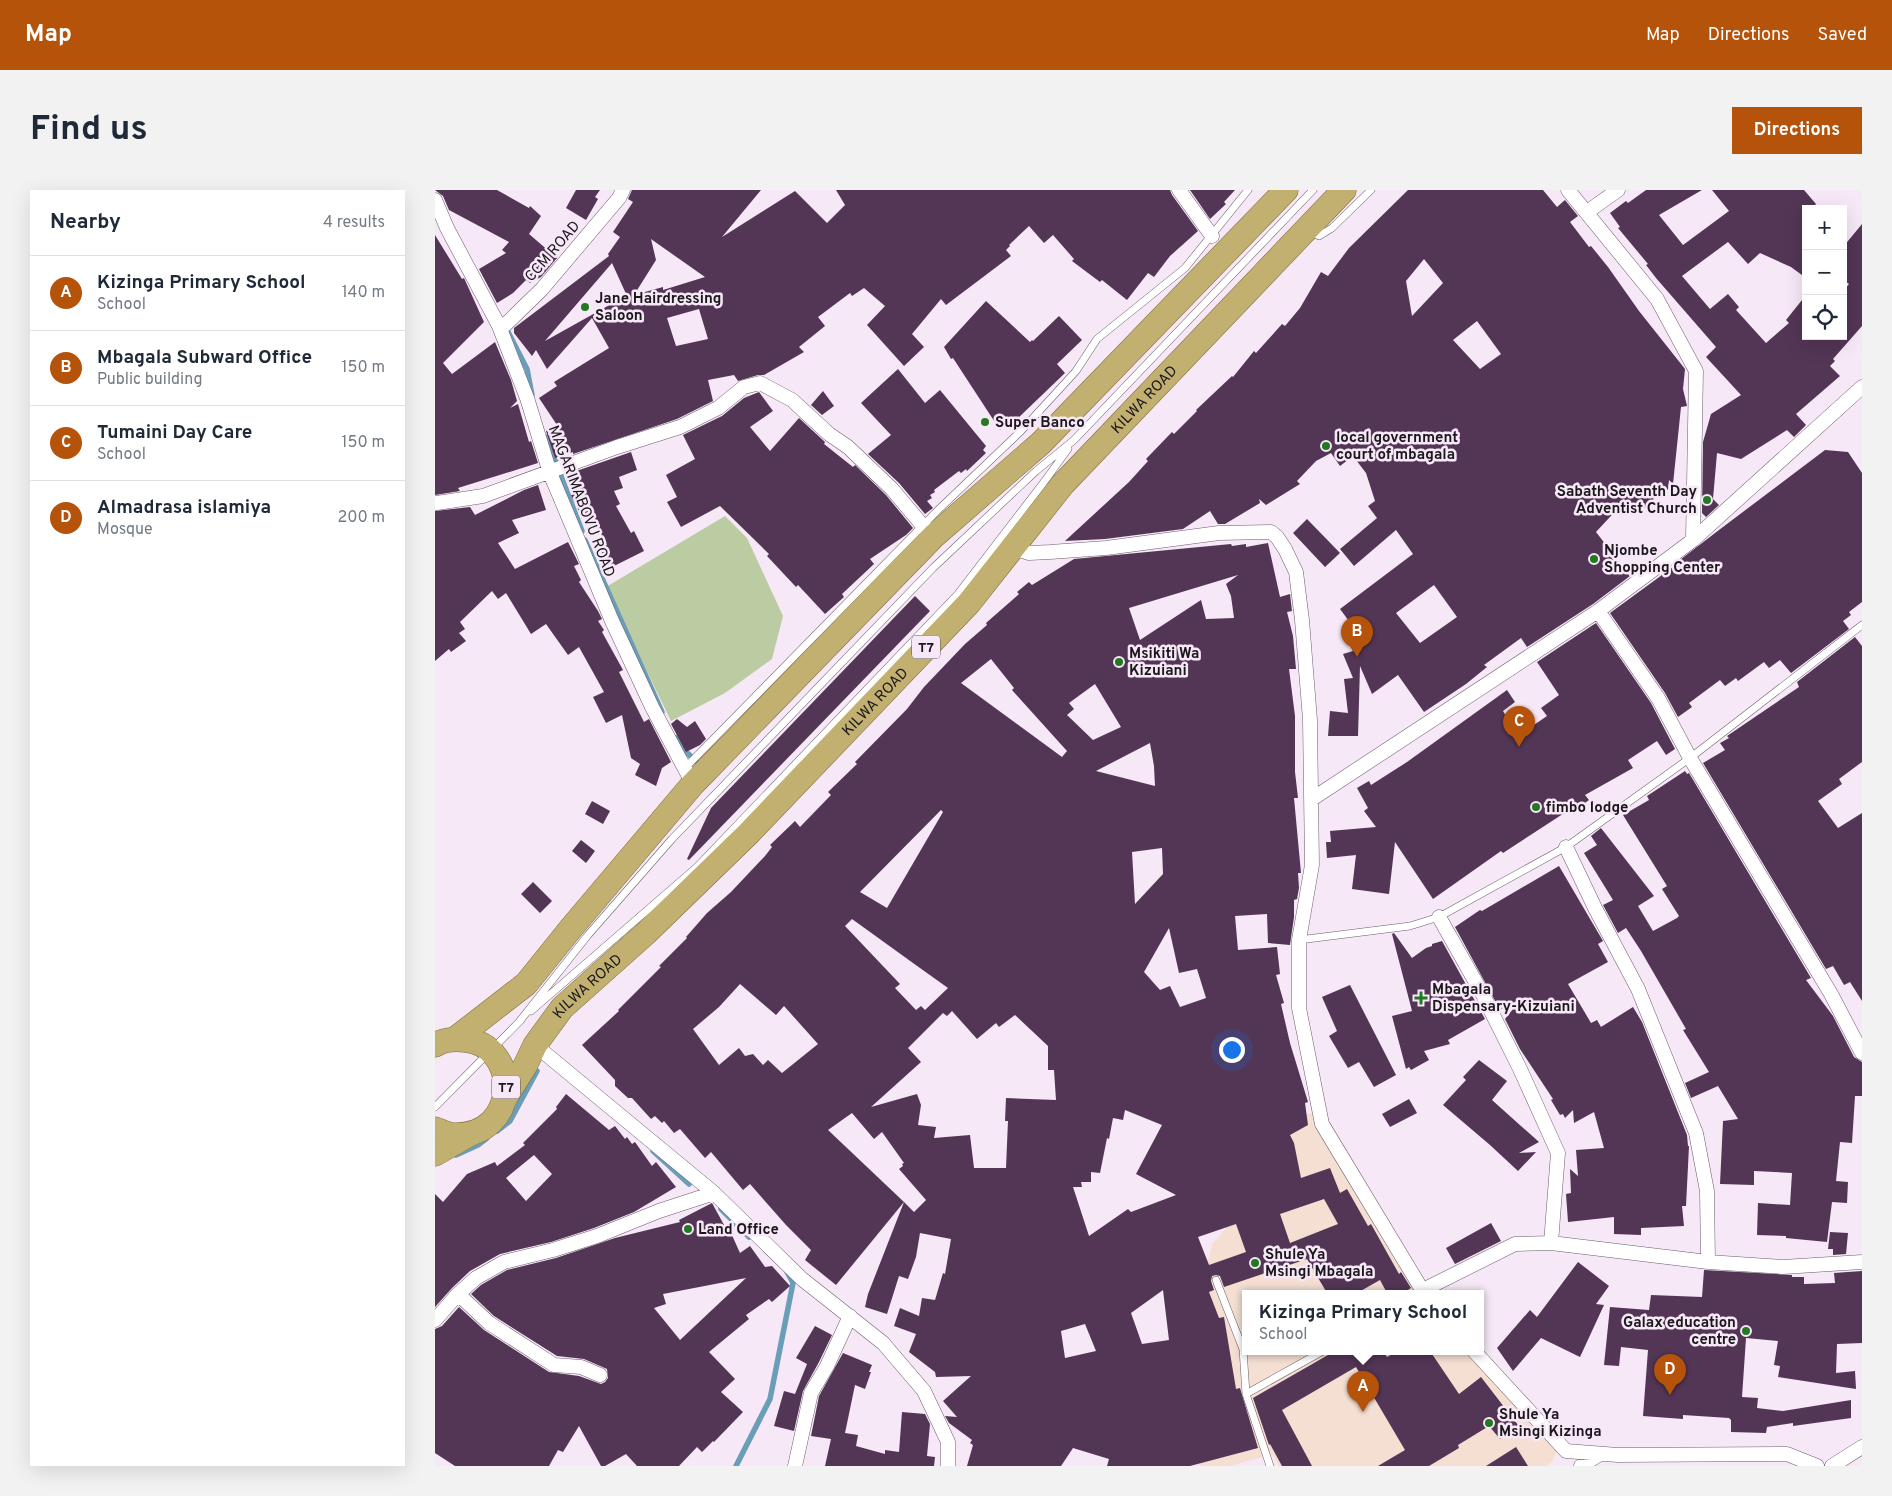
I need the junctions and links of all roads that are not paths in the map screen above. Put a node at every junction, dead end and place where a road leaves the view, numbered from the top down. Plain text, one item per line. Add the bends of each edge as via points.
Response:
1 (623, 190) edge
2 (1179, 190) edge
3 (1248, 190) edge
4 (1286, 190) edge
5 (1313, 190) edge
6 (1344, 190) edge
7 (1371, 190) edge
8 (1568, 190) edge
9 (1618, 190) edge
10 (435, 200) edge
11 (1587, 212) junction
12 (1306, 230) junction
13 (1212, 236) junction
14 (499, 326) junction
15 (1862, 387) edge
16 (1073, 440) junction
17 (550, 473) junction
18 (437, 502) dead end
19 (929, 531) junction
20 (1693, 540) junction
21 (1013, 548) junction
22 (1599, 611) junction
23 (1862, 625) edge
24 (1690, 758) junction
25 (689, 776) junction
26 (1311, 799) junction
27 (1566, 847) junction
28 (1439, 917) junction
29 (1299, 940) junction
30 (519, 1022) junction
31 (445, 1042) edge
32 (535, 1046) junction
33 (489, 1051) junction
34 (1862, 1053) edge
35 (505, 1098) junction
36 (435, 1108) edge
37 (435, 1130) edge
38 (470, 1134) junction
39 (435, 1154) edge
40 (714, 1193) junction
41 (1551, 1243) junction
42 (1862, 1259) edge
43 (1708, 1262) junction
44 (1215, 1280) dead end
45 (1422, 1290) edge
46 (1426, 1290) edge
47 (458, 1294) junction
48 (850, 1316) junction
49 (435, 1320) edge
50 (1242, 1347) edge
51 (1243, 1355) edge
52 (1316, 1355) edge
53 (1478, 1355) edge
54 (600, 1375) dead end
55 (1246, 1394) junction
56 (1862, 1447) edge
57 (1600, 1454) junction
58 (795, 1466) edge
59 (948, 1466) edge
60 (1270, 1466) edge
61 (1581, 1466) edge
62 (1817, 1466) edge
63 (1832, 1466) edge

1 - 14 street, CCM ROAD via 542,289
2 - 13 street
3 - 13 lane
4 - 19 highway, T7 via 1041,443
5 - 16 lane
6 - 12 highway, KILWA ROAD / T7
7 - 12 lane via 1332,228 1319,236
8 - 11 street
9 - 11 street
10 - 14 street, MAGARIMABOVU ROAD
11 - 20 street via 1657,299 1696,371
12 - 21 highway, KILWA ROAD / T7 via 1063,484
13 - 19 lane via 1185,268 1097,338 1076,371
14 - 17 street, MAGARIMABOVU ROAD via 527,398
15 - 20 street
16 - 30 lane via 1035,471 933,568 679,832
16 - 30 lane via 958,594 697,867
17 - 18 street via 483,496
17 - 19 street via 680,427 718,408 744,388 760,383 792,400 848,447 893,489
17 - 25 street, MAGARIMABOVU ROAD via 612,621
19 - 25 highway, T7
20 - 22 street
21 - 26 street via 1029,553 1050,552 1219,533 1271,532 1277,537 1296,572 1310,720
21 - 32 highway, KILWA ROAD / T7 via 969,603 748,834 646,933 562,1008
22 - 24 street via 1658,698
22 - 26 street
23 - 24 lane
24 - 27 lane
24 - 34 street via 1831,994
25 - 31 highway, T7 via 526,984
26 - 29 street via 1312,870
27 - 28 lane
27 - 43 street via 1638,989 1696,1133 1707,1191
28 - 29 lane via 1410,926
28 - 41 street via 1483,995 1558,1153
29 - 45 street via 1299,1008 1322,1124
30 - 33 lane
31 - 33 highway, T7 via 470,1040
32 - 35 highway, KILWA ROAD / T7
32 - 40 street
33 - 35 highway, T7 via 502,1068
33 - 36 lane
35 - 38 highway, T7 via 498,1114 486,1126
37 - 38 highway via 452,1135
38 - 39 highway, T7
40 - 47 street via 597,1236 504,1262 476,1278
40 - 48 street via 802,1279
41 - 43 street
41 - 46 street via 1515,1244
42 - 43 street via 1783,1268
44 - 50 lane
47 - 49 street
47 - 54 street via 489,1323 554,1365 581,1367
48 - 58 street via 811,1392
48 - 59 street via 883,1343 924,1391 947,1442
51 - 55 lane
52 - 55 lane
53 - 57 street via 1566,1451
55 - 60 lane
56 - 63 street
57 - 61 street
57 - 62 street via 1787,1454

